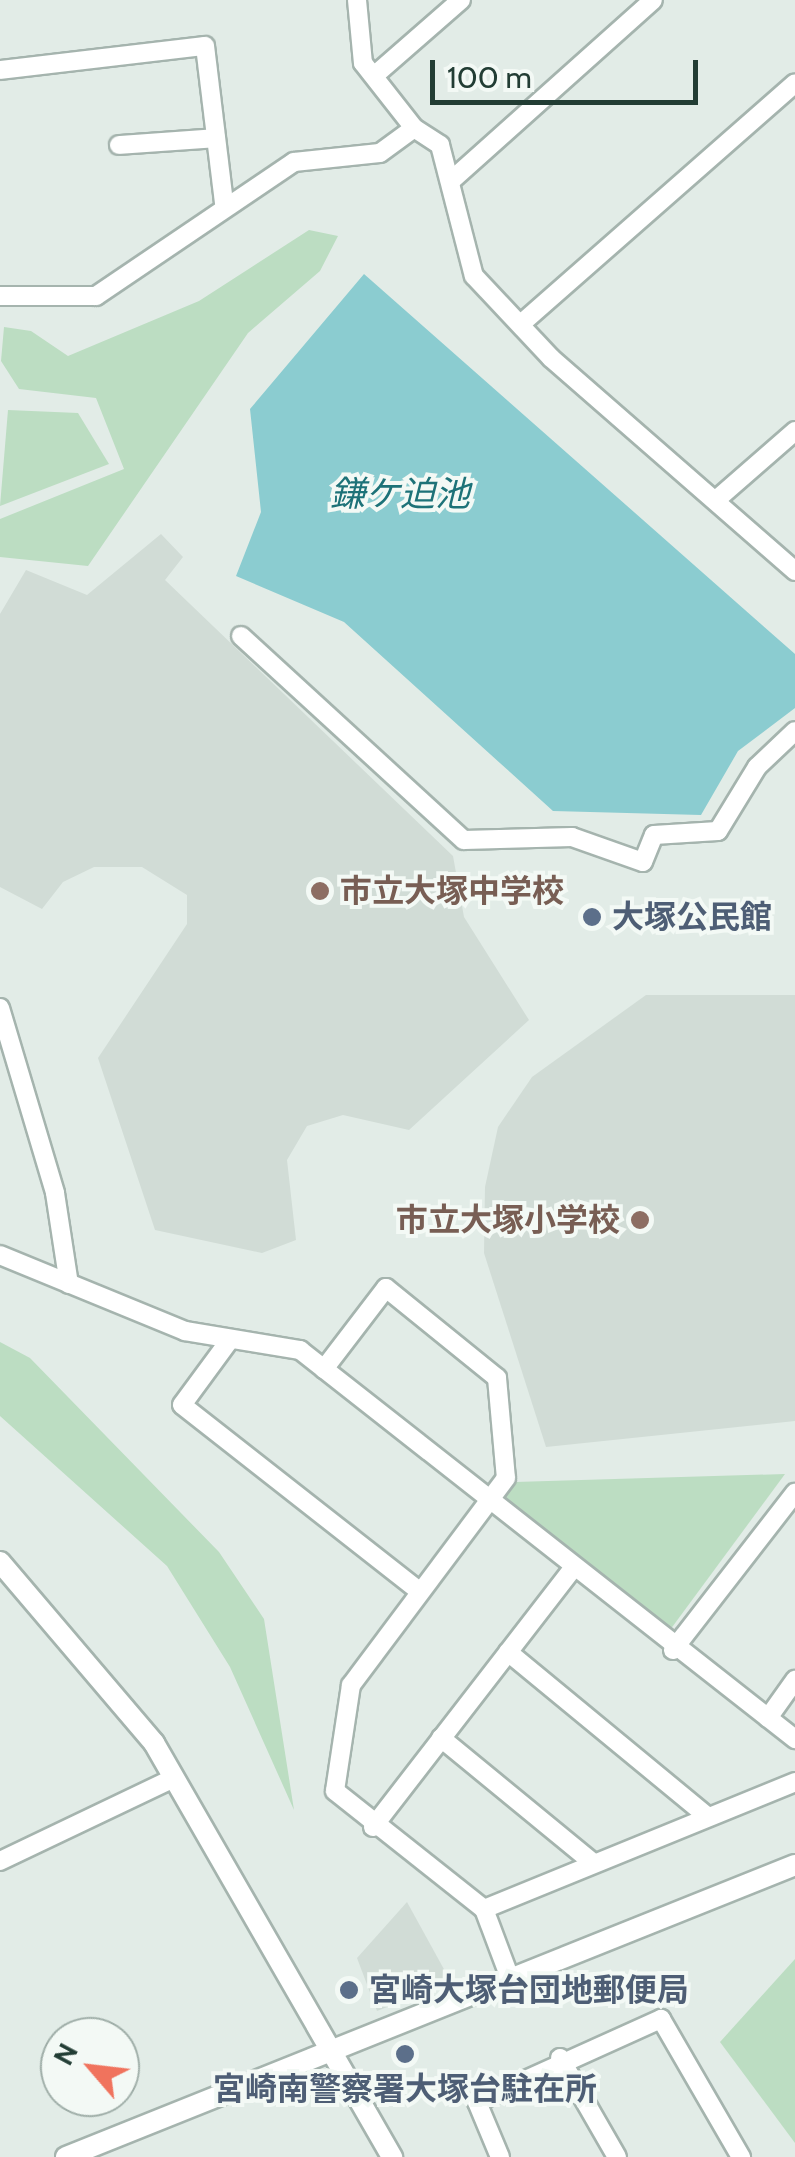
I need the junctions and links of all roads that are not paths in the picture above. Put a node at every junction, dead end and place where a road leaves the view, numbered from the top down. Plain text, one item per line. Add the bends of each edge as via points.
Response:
1 (357, 0) edge
2 (460, 0) edge
3 (653, 0) edge
4 (0, 70) edge
5 (376, 75) junction
6 (795, 83) edge
7 (414, 128) junction
8 (216, 138) junction
9 (119, 145) dead end
10 (454, 179) junction
11 (224, 204) junction
12 (0, 296) edge
13 (522, 324) junction
14 (795, 431) edge
15 (716, 500) junction
16 (795, 571) edge
17 (241, 636) dead end
18 (795, 732) edge
19 (1, 1015) edge
20 (0, 1255) edge
21 (70, 1284) junction
22 (230, 1341) junction
23 (324, 1369) junction
24 (795, 1493) edge
25 (487, 1504) junction
26 (0, 1562) edge
27 (571, 1571) junction
28 (419, 1591) junction
29 (673, 1650) junction
30 (508, 1652) junction
31 (795, 1680) edge
32 (768, 1718) junction
33 (441, 1738) junction
34 (795, 1738) edge
35 (174, 1778) junction
36 (795, 1782) edge
37 (706, 1815) junction
38 (373, 1827) junction
39 (2, 1857) edge
40 (592, 1862) junction
41 (795, 1865) edge
42 (484, 1909) junction
43 (510, 1978) junction
44 (331, 2048) junction
45 (560, 2058) junction
46 (66, 2157) edge
47 (392, 2157) edge
48 (500, 2157) edge
49 (617, 2157) edge
50 (741, 2157) edge

1 - 5 street via 363,63
2 - 5 street
3 - 10 street
4 - 8 street via 205,46
5 - 7 street
6 - 13 street
7 - 10 street via 440,145
7 - 11 street via 380,153 294,162
8 - 9 street
8 - 11 street
10 - 13 street via 474,276
11 - 12 street via 96,296
13 - 15 street
14 - 15 street
15 - 16 street
17 - 18 street via 464,840 572,837 643,862 654,836 718,830 757,767
19 - 21 street via 54,1193
20 - 21 street
21 - 22 street
22 - 23 street via 300,1350
22 - 28 street via 182,1404
23 - 25 street
23 - 25 street via 386,1288 497,1378 506,1478
24 - 29 street
25 - 27 street
25 - 28 street
26 - 35 street via 121,1701
27 - 29 street
27 - 30 street
28 - 38 street via 340,1711 335,1790
29 - 32 street
30 - 33 street
30 - 37 street
31 - 32 street
32 - 34 street
33 - 38 street
33 - 40 street
35 - 39 street
35 - 44 street
36 - 37 street
37 - 40 street
38 - 42 street
40 - 42 street
41 - 43 street
42 - 43 street
43 - 44 street
44 - 46 street
44 - 47 street
45 - 48 street via 478,2102
45 - 49 street
45 - 50 street via 661,2019

